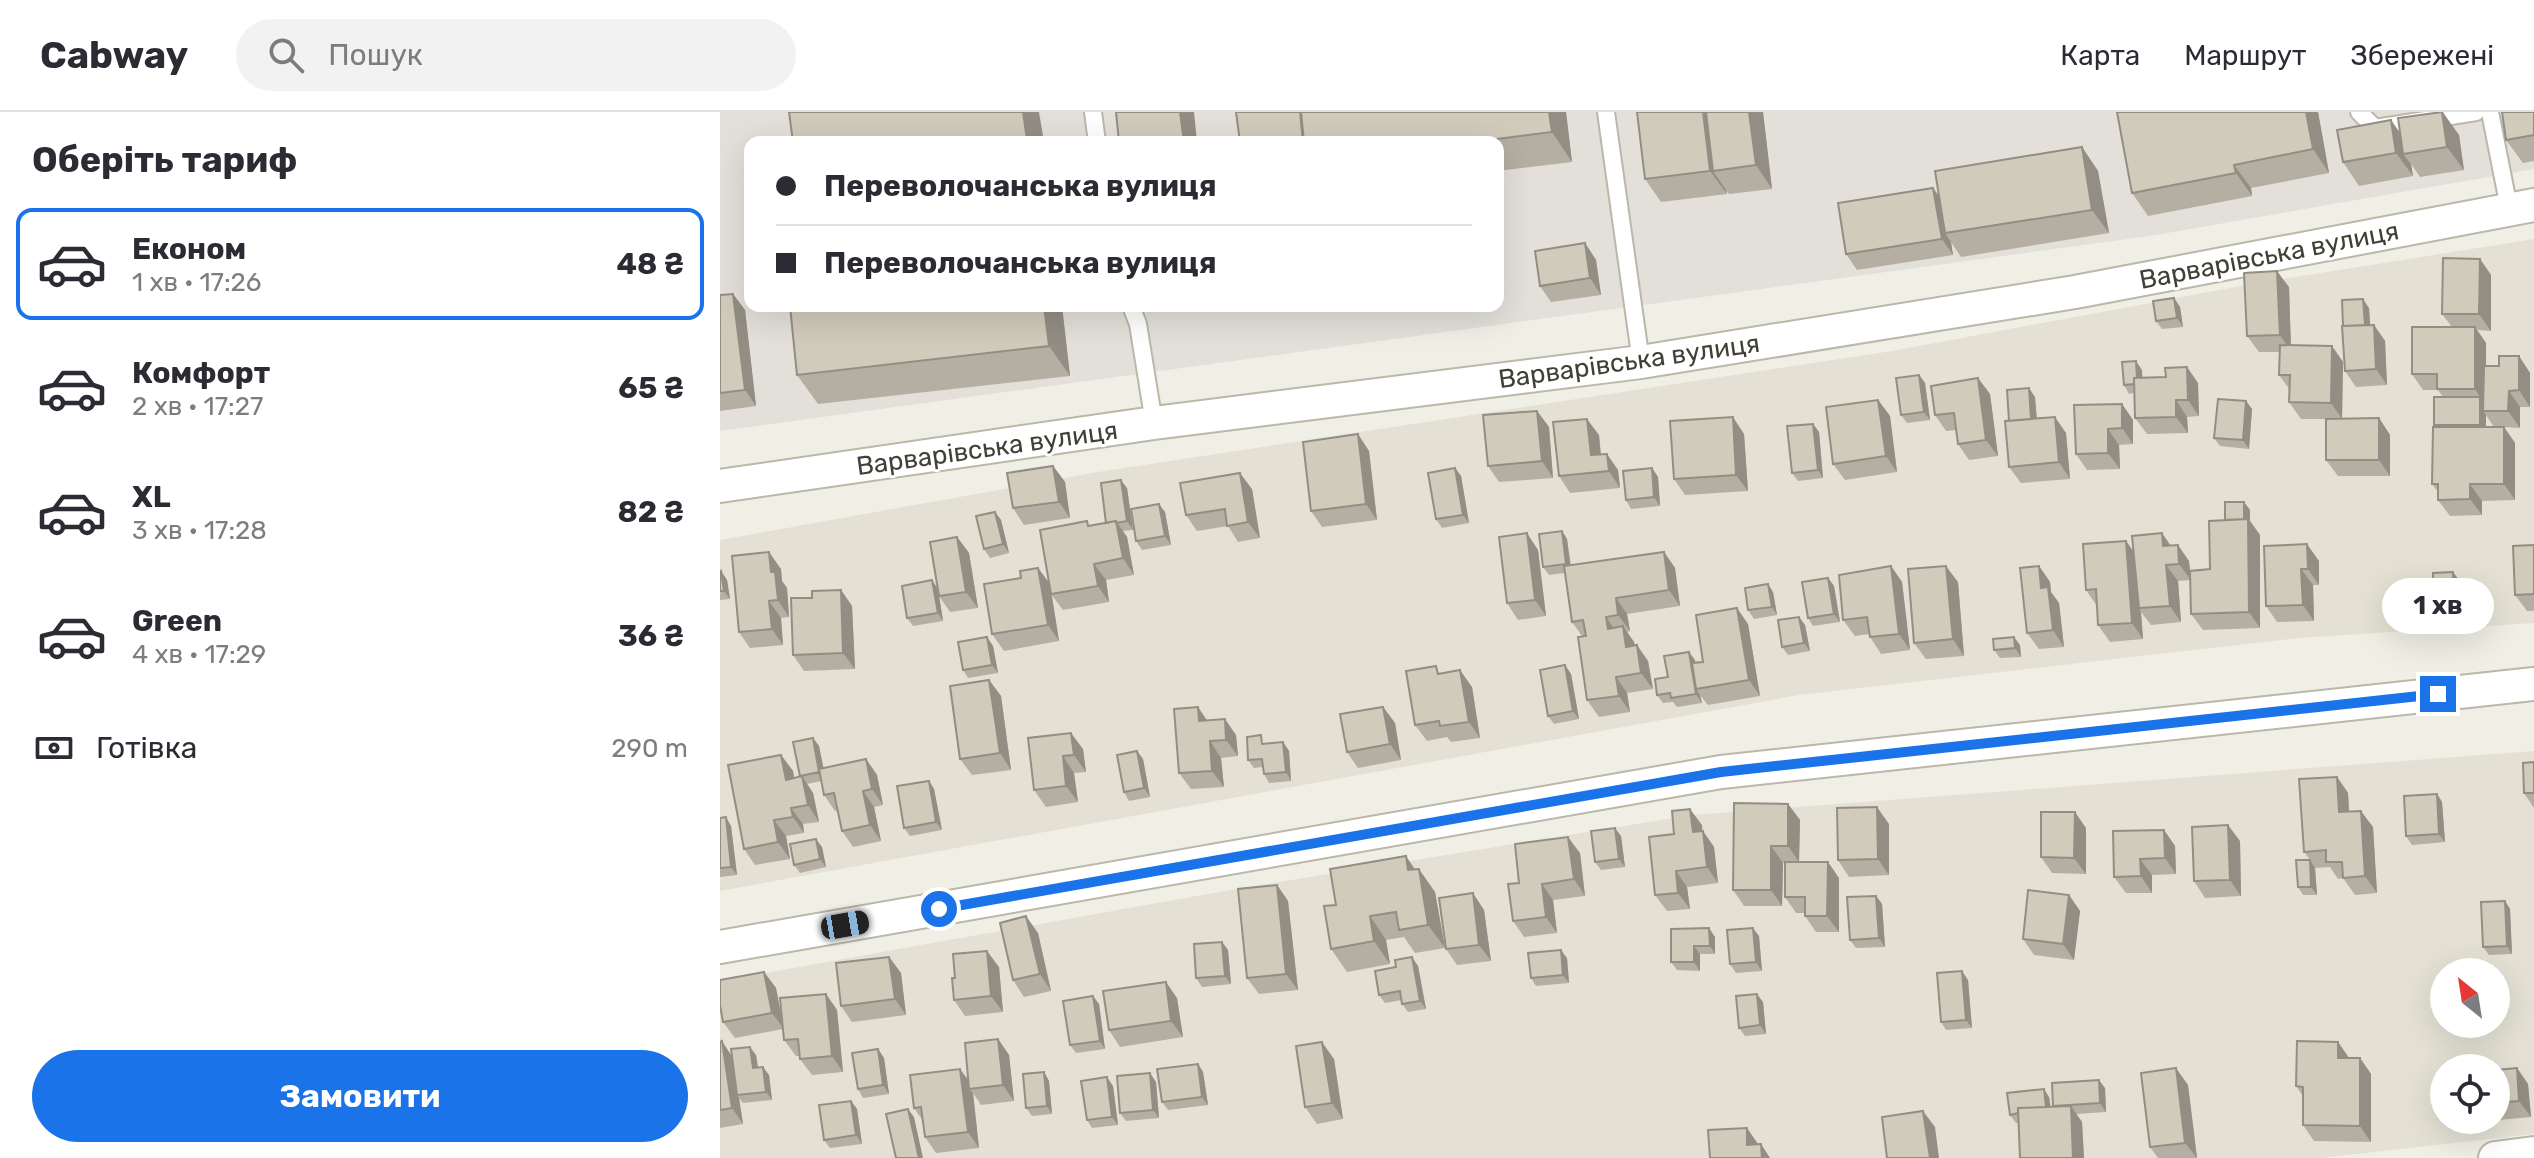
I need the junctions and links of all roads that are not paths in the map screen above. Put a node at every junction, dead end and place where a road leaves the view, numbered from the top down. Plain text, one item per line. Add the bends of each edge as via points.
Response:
1 (1093, 112) edge
2 (1606, 112) edge
3 (2359, 112) edge
4 (2476, 112) edge
5 (2490, 112) edge
6 (1096, 136) edge
7 (2522, 206) edge
8 (1133, 312) edge
9 (1641, 362) junction
10 (1154, 423) junction
11 (720, 486) edge
12 (2534, 684) edge
13 (720, 947) edge
14 (2534, 1153) edge
15 (2495, 1158) edge

1 - 6 lane
2 - 9 lane
3 - 4 lane via 2375,128
5 - 7 lane
7 - 9 street, Варварівська вулиця via 2075,292
8 - 10 lane
9 - 10 street, Варварівська вулиця
10 - 11 street, Варварівська вулиця
12 - 13 street via 1721,772
14 - 15 street

